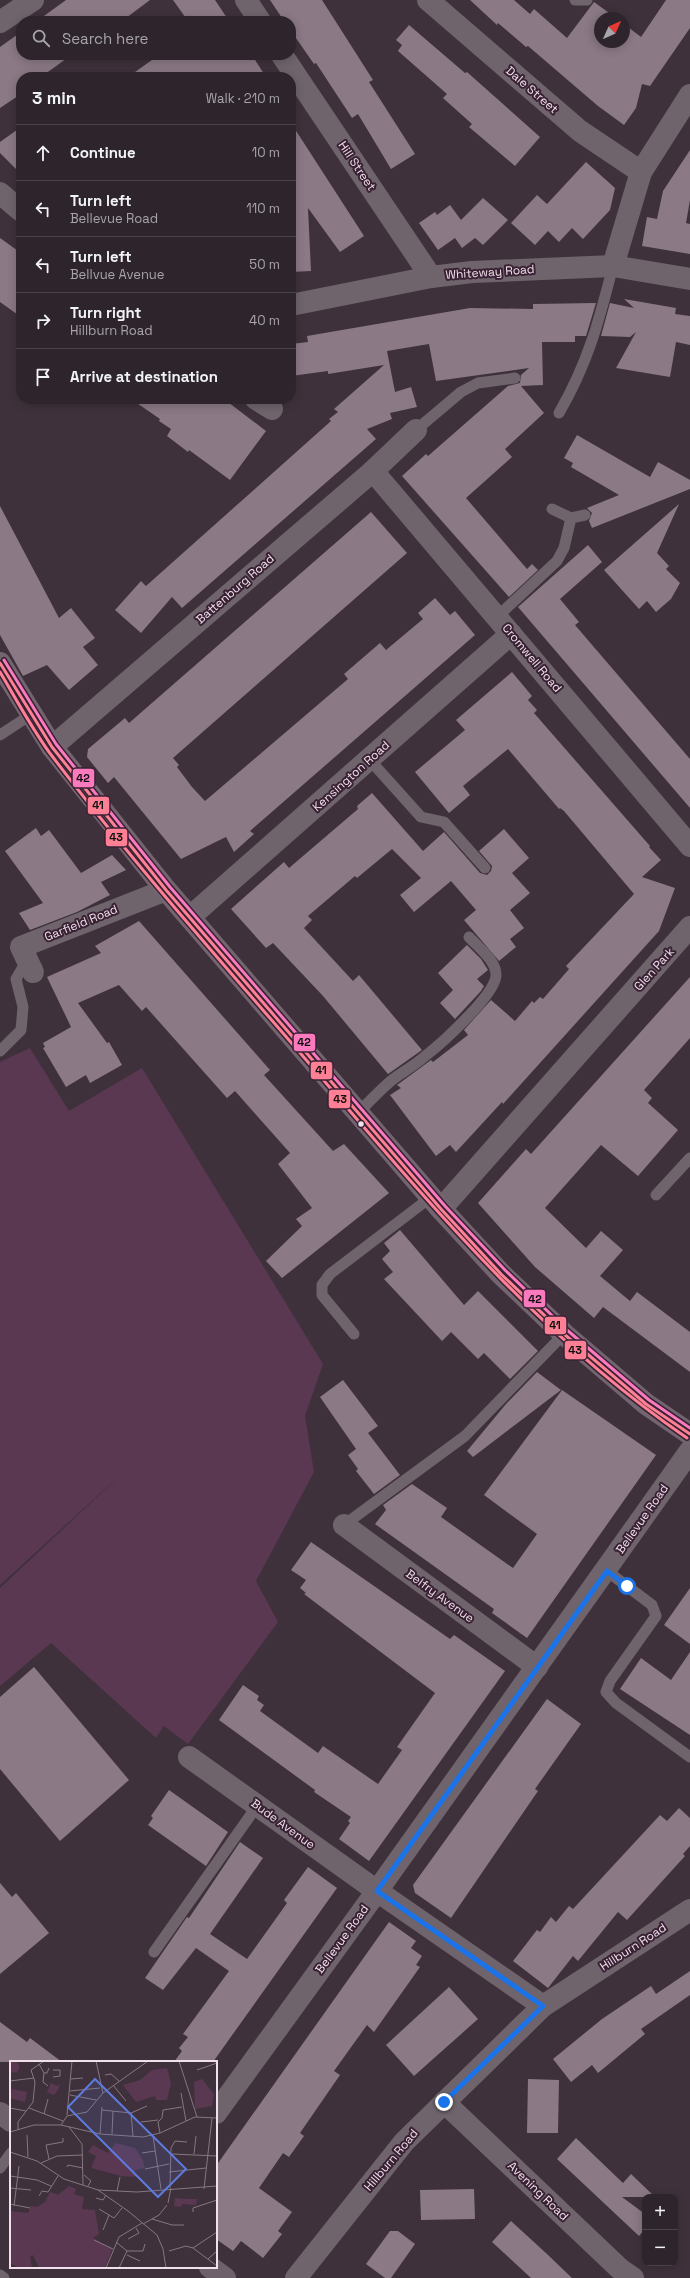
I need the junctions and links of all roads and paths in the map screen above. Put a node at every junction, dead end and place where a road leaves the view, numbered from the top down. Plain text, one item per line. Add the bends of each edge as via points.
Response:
1 (33, 0) edge
2 (246, 0) edge
3 (428, 0) edge
4 (575, 0) edge
5 (587, 0) edge
6 (257, 16) edge
7 (0, 22) edge
8 (285, 60) edge
9 (293, 72) edge
10 (296, 76) edge
11 (690, 95) edge
12 (641, 172) junction
13 (0, 193) edge
14 (16, 207) edge
15 (613, 266) junction
16 (431, 277) junction
17 (690, 279) edge
18 (296, 304) edge
19 (515, 378) dead end
20 (559, 413) dead end
21 (416, 430) joint
22 (373, 471) junction
23 (552, 509) dead end
24 (585, 515) dead end
25 (571, 518) junction
26 (497, 617) junction
27 (511, 634) junction
28 (0, 663) edge
29 (32, 714) junction
30 (0, 735) edge
31 (52, 747) junction
32 (369, 759) junction
33 (690, 846) edge
34 (484, 868) dead end
35 (166, 890) junction
36 (190, 917) junction
37 (690, 927) edge
38 (469, 937) dead end
39 (30, 966) joint
40 (0, 1051) edge
41 (359, 1112) junction
42 (690, 1158) edge
43 (656, 1195) dead end
44 (436, 1203) junction
45 (354, 1334) dead end
46 (564, 1334) junction
47 (690, 1434) edge
48 (690, 1451) edge
49 (344, 1525) joint
50 (607, 1571) junction
51 (537, 1667) junction
52 (189, 1757) dead end
53 (690, 1757) edge
54 (257, 1806) junction
55 (377, 1891) junction
56 (690, 1910) edge
57 (154, 1952) dead end
58 (543, 2006) junction
59 (444, 2102) junction
60 (217, 2112) edge
61 (0, 2113) edge
62 (10, 2120) edge
63 (10, 2154) edge
64 (0, 2168) edge
65 (211, 2268) edge
66 (0, 2275) edge
67 (4, 2278) edge
68 (225, 2278) edge
69 (296, 2278) edge
70 (633, 2278) edge

1 - 7 street
2 - 6 street
3 - 12 street, Dale Street via 580,131
4 - 5 lane
8 - 9 street, Hill Street
10 - 16 street, Hill Street
11 - 12 street
12 - 15 street
13 - 14 street
15 - 16 street, Whiteway Road via 472,272
15 - 17 street, Whiteway Road
15 - 20 lane via 587,358
16 - 18 street, Whiteway Road
19 - 21 lane via 478,383 461,392
21 - 22 street, Battenburg Road
22 - 26 street, Cromwell Road
22 - 31 street, Battenburg Road
23 - 25 lane
24 - 25 lane
25 - 26 lane via 564,548 557,561
26 - 27 street, Cromwell Road
27 - 32 street, Kensington Road
27 - 33 street, Cromwell Road
28 - 29 main road
29 - 30 lane
29 - 31 main road
31 - 35 main road
32 - 34 lane via 421,817 444,822
32 - 36 street, Kensington Road
35 - 36 main road
35 - 39 street, Garfield Road via 21,948
36 - 41 main road
37 - 44 street, Glen Park
38 - 41 lane via 493,964 496,975 494,984 486,996 444,1040 390,1082
39 - 40 lane via 16,979 23,1007 21,1030
41 - 44 main road
42 - 43 lane
44 - 45 lane via 330,1274 322,1285 322,1295
44 - 46 main road via 501,1274
46 - 47 main road via 646,1404
46 - 49 lane via 465,1436
48 - 50 street, Bellevue Road
49 - 51 street, Belfry Avenue
50 - 51 street, Bellevue Road
50 - 53 lane via 652,1605 656,1616 610,1681 606,1692 616,1703
51 - 55 street, Bellevue Road
52 - 54 street, Bude Avenue
54 - 55 street, Bude Avenue
54 - 57 lane
55 - 58 street, Bude Avenue
55 - 60 street, Bellevue Road
56 - 58 street, Hillburn Road
58 - 59 street, Hillburn Road
59 - 69 street, Hillburn Road via 404,2142
59 - 70 street, Avening Road via 620,2269
61 - 62 street
63 - 64 lane
65 - 68 street
66 - 67 lane

